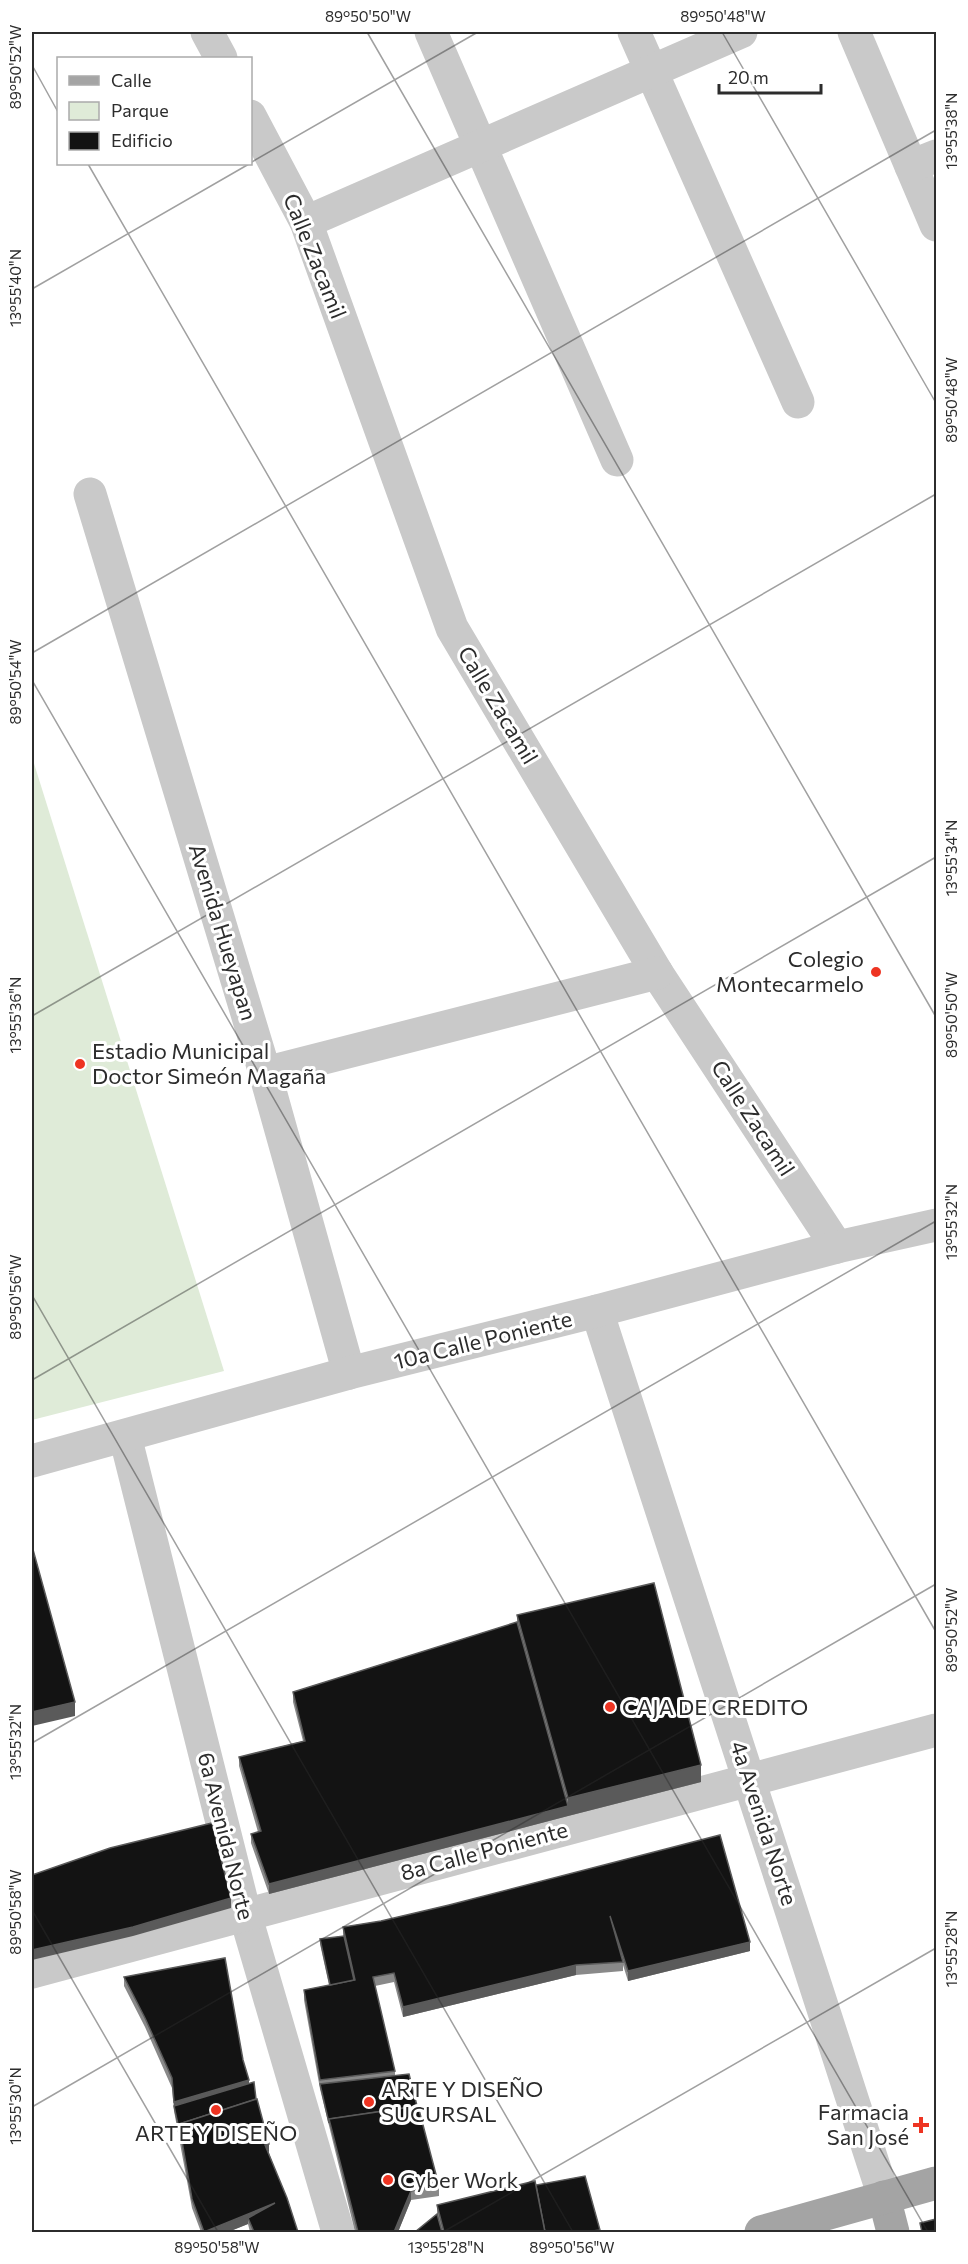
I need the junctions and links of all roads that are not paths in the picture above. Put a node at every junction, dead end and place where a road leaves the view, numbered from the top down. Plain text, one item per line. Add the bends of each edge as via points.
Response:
1 (207, 32) edge
2 (431, 32) edge
3 (634, 32) edge
4 (741, 32) edge
5 (854, 32) edge
6 (220, 57) edge
7 (651, 71) junction
8 (252, 120) edge
9 (480, 146) junction
10 (924, 161) edge
11 (306, 222) junction
12 (936, 225) edge
13 (798, 402) dead end
14 (617, 460) dead end
15 (90, 494) dead end
16 (657, 973) junction
17 (265, 1073) junction
18 (936, 1225) edge
19 (837, 1248) junction
20 (597, 1311) junction
21 (349, 1373) junction
22 (125, 1436) junction
23 (32, 1461) edge
24 (936, 1730) edge
25 (750, 1781) junction
26 (245, 1914) junction
27 (32, 1972) edge
28 (936, 2183) edge
29 (884, 2197) junction
30 (338, 2232) edge
31 (761, 2232) edge
32 (893, 2232) edge

1 - 6 street
2 - 9 street
3 - 7 street
4 - 7 street
5 - 10 street
7 - 9 street
7 - 13 street
8 - 11 street, Calle Zacamil
9 - 11 street
9 - 14 street
10 - 12 street
11 - 16 street, Calle Zacamil via 452,628
15 - 17 street, Avenida Hueyapan
16 - 17 street
16 - 19 street, Calle Zacamil
17 - 21 street, Avenida Hueyapan
18 - 19 street, 10a Calle Poniente
19 - 20 street, 10a Calle Poniente
20 - 21 street, 10a Calle Poniente
20 - 25 street, 4a Avenida Norte
21 - 22 street, 10a Calle Poniente
22 - 23 street, 10a Calle Poniente
22 - 26 street, 6a Avenida Norte
24 - 25 street, 8a Calle Poniente
25 - 26 street, 8a Calle Poniente
25 - 29 street, 4a Avenida Norte
26 - 27 street, 8a Calle Poniente
26 - 30 street, 6a Avenida Norte
28 - 29 main road
29 - 31 main road
29 - 32 main road, 4a Avenida Norte

